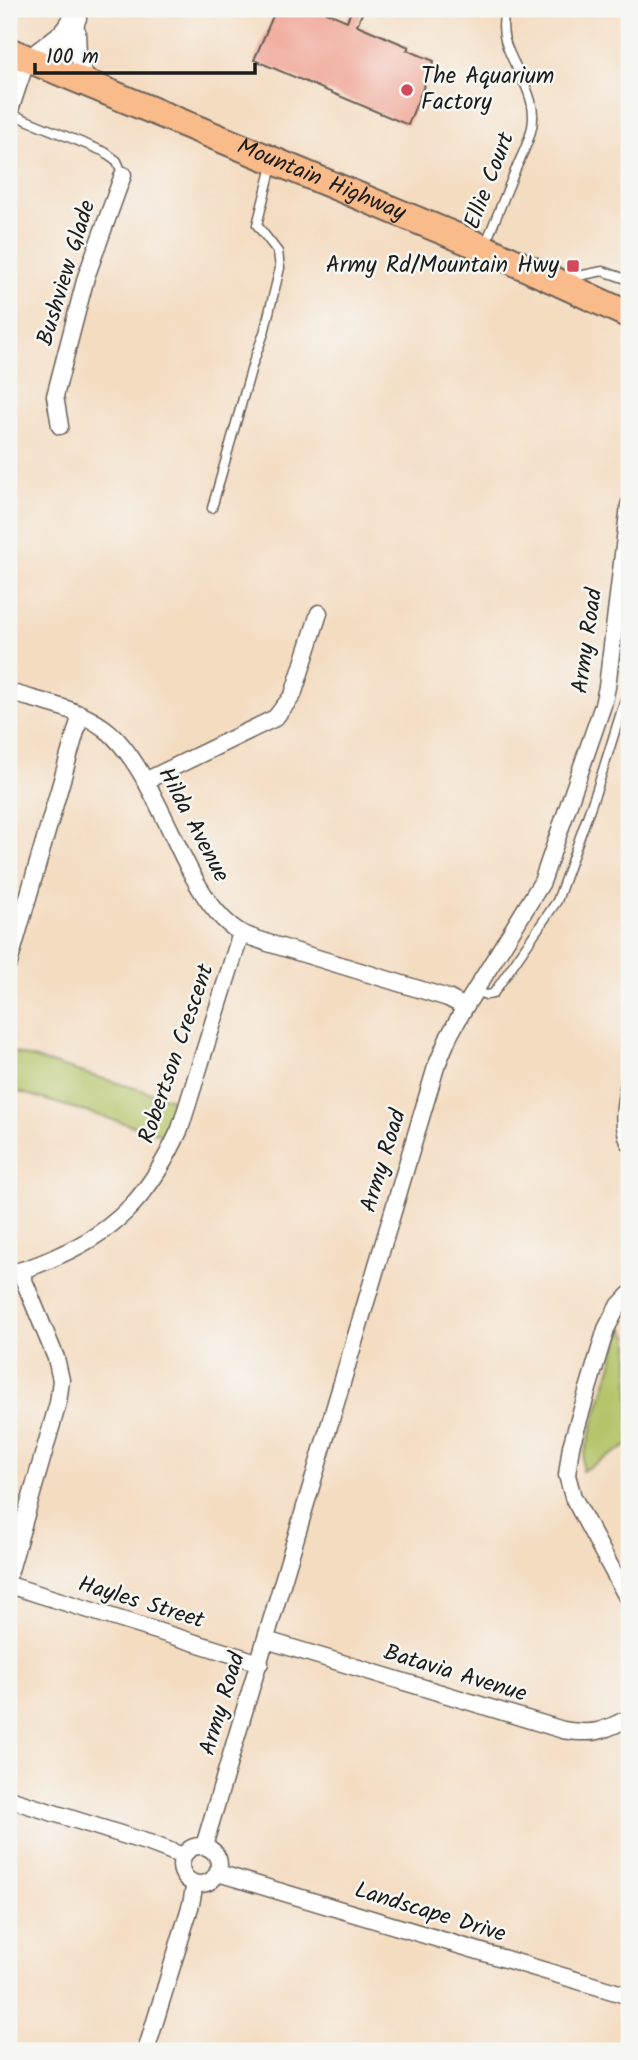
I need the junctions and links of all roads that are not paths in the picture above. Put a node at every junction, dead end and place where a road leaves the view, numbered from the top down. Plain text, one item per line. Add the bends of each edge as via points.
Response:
1 (506, 9) edge
2 (79, 13) edge
3 (18, 55) edge
4 (57, 71) junction
5 (87, 83) junction
6 (9, 112) edge
7 (274, 160) junction
8 (123, 175) joint
9 (484, 248) junction
10 (629, 280) edge
11 (558, 281) junction
12 (629, 315) edge
13 (60, 426) dead end
14 (629, 505) edge
15 (212, 508) dead end
16 (320, 613) dead end
17 (629, 676) edge
18 (9, 692) edge
19 (81, 714) junction
20 (145, 781) junction
21 (241, 933) junction
22 (9, 963) edge
23 (475, 991) junction
24 (466, 1007) junction
25 (629, 1083) edge
26 (629, 1142) edge
27 (14, 1272) edge
28 (629, 1295) edge
29 (9, 1574) edge
30 (9, 1585) edge
31 (629, 1601) edge
32 (267, 1640) junction
33 (260, 1663) junction
34 (629, 1718) edge
35 (9, 1799) edge
36 (204, 1846) junction
37 (183, 1856) junction
38 (218, 1873) junction
39 (195, 1884) junction
40 (629, 1996) edge
41 (146, 2051) edge

1 - 9 lane, Ellie Court via 502,22 506,45 534,116
2 - 3 street via 62,32
2 - 4 street
2 - 5 street via 78,54
3 - 4 main road, Mountain Highway
3 - 6 street
4 - 5 main road, Mountain Highway
5 - 7 main road, Mountain Highway
6 - 8 lane via 105,152 117,161
7 - 9 main road, Mountain Highway
7 - 15 lane via 257,225 278,252 280,268
8 - 13 street, Bushview Glade via 86,277 55,396
9 - 11 main road, Mountain Highway
10 - 11 lane via 603,271
11 - 12 main road, Mountain Highway
14 - 23 street, Army Road via 603,705 542,882
16 - 20 street via 293,695 275,718
17 - 23 lane via 597,789 557,901 493,994
18 - 19 street, Hilda Avenue
19 - 20 street, Hilda Avenue via 115,737
19 - 22 street
20 - 21 street, Hilda Avenue via 205,898
21 - 24 street, Hilda Avenue
21 - 27 street, Robertson Crescent via 180,1129 151,1183 132,1208 86,1244
23 - 24 street, Army Road
24 - 32 street, Army Road via 436,1067
25 - 26 street via 625,1104
27 - 29 street via 57,1358 61,1380
28 - 31 street via 606,1329 570,1446 567,1475 573,1497
30 - 33 street, Hayles Street
32 - 33 street, Army Road
32 - 34 street, Batavia Avenue via 563,1730 605,1731
33 - 36 street, Army Road
35 - 37 street
36 - 37 street via 188,1849
36 - 38 street via 218,1856
37 - 39 street via 182,1873
38 - 39 street via 208,1882
38 - 40 street, Landscape Drive
39 - 41 street

